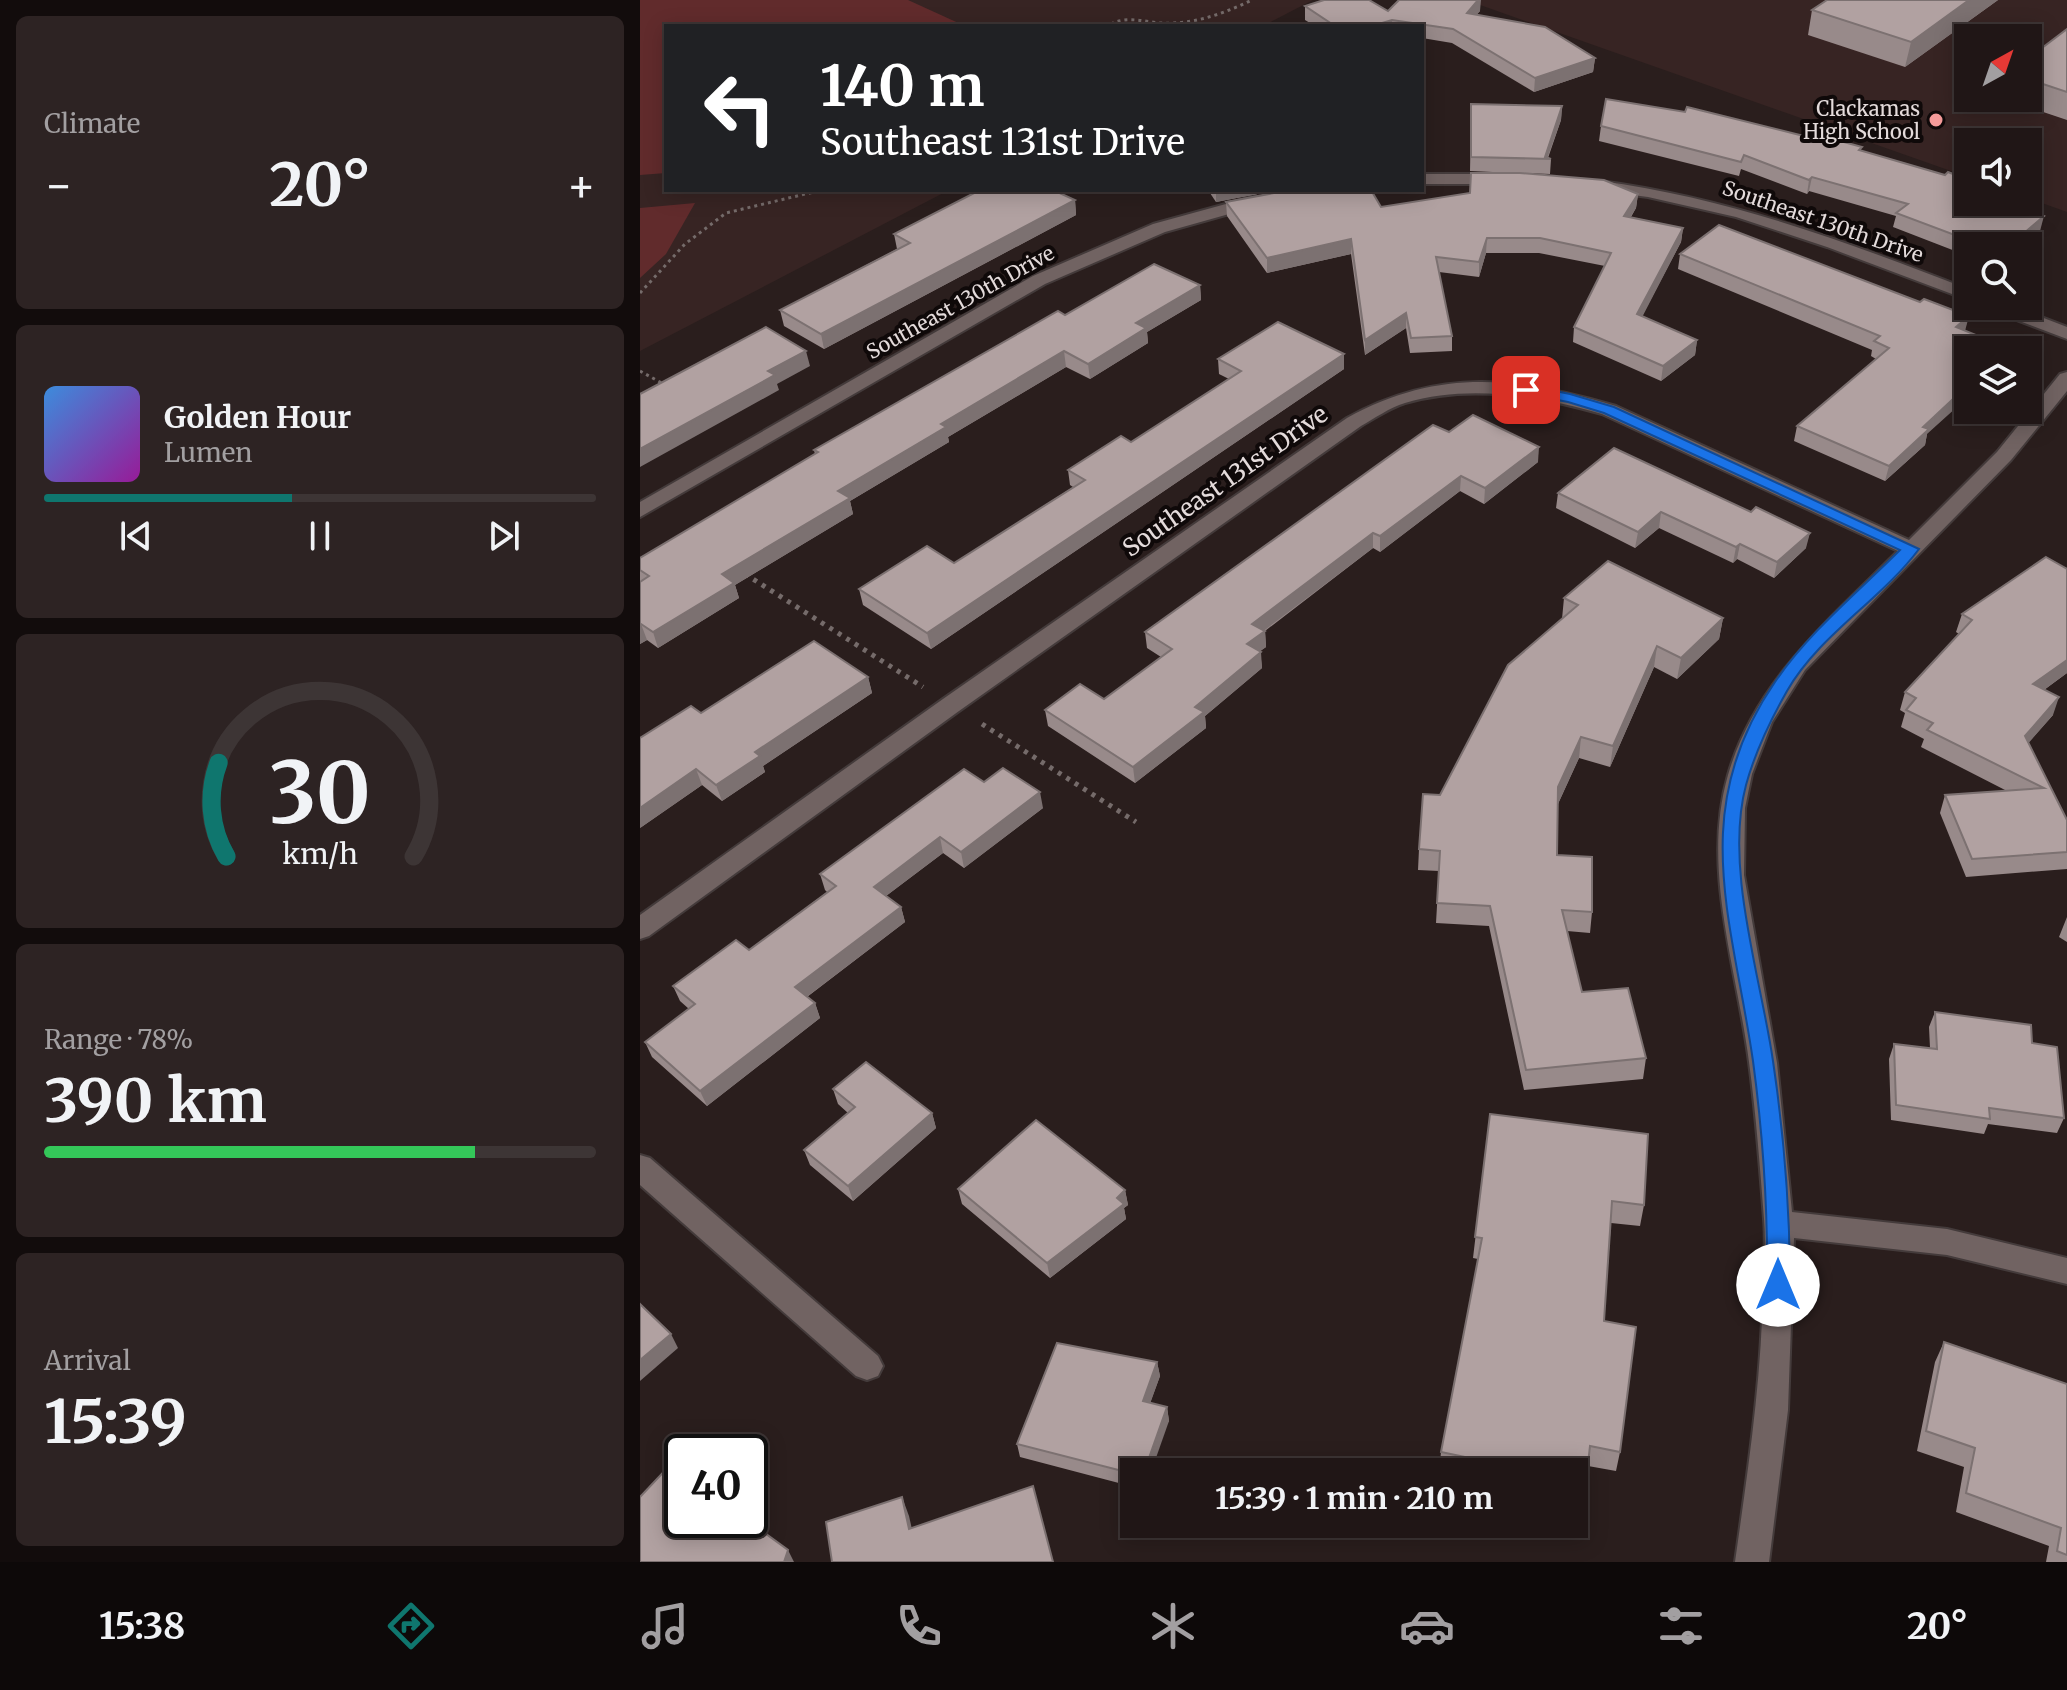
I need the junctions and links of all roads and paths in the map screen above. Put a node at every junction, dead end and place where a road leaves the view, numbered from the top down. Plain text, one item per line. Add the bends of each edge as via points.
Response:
1 (1252, 0) edge
2 (1111, 24) edge
3 (1424, 179) edge
4 (1519, 179) edge
5 (1578, 184) edge
6 (814, 192) edge
7 (1277, 197) edge
8 (1954, 290) edge
9 (640, 293) edge
10 (2033, 320) edge
11 (2067, 333) edge
12 (640, 371) edge
13 (2067, 378) edge
14 (667, 387) edge
15 (640, 511) edge
16 (1911, 549) junction
17 (737, 569) edge
18 (951, 705) junction
19 (1136, 822) dead end
20 (640, 929) edge
21 (640, 1167) edge
22 (1779, 1223) junction
23 (2067, 1271) edge
24 (867, 1366) dead end
25 (1752, 1562) edge

1 - 2 path via 1206,19 1152,23 1125,17
3 - 4 street
5 - 8 street, Southeast 130th Drive via 1693,201 1756,217
6 - 9 path via 726,213 685,244
7 - 15 street, Southeast 130th Drive via 1159,228 1039,280
10 - 11 street
12 - 14 path
13 - 16 street via 2004,456
16 - 18 street, Southeast 131st Drive via 1609,410 1526,390 1458,388 1401,398 1354,422
16 - 22 street via 1782,685 1736,788 1731,875 1763,1063
17 - 18 path
18 - 19 path
18 - 20 street, Southeast 131st Drive
21 - 24 street
22 - 23 street via 1947,1242
22 - 25 street via 1772,1410

